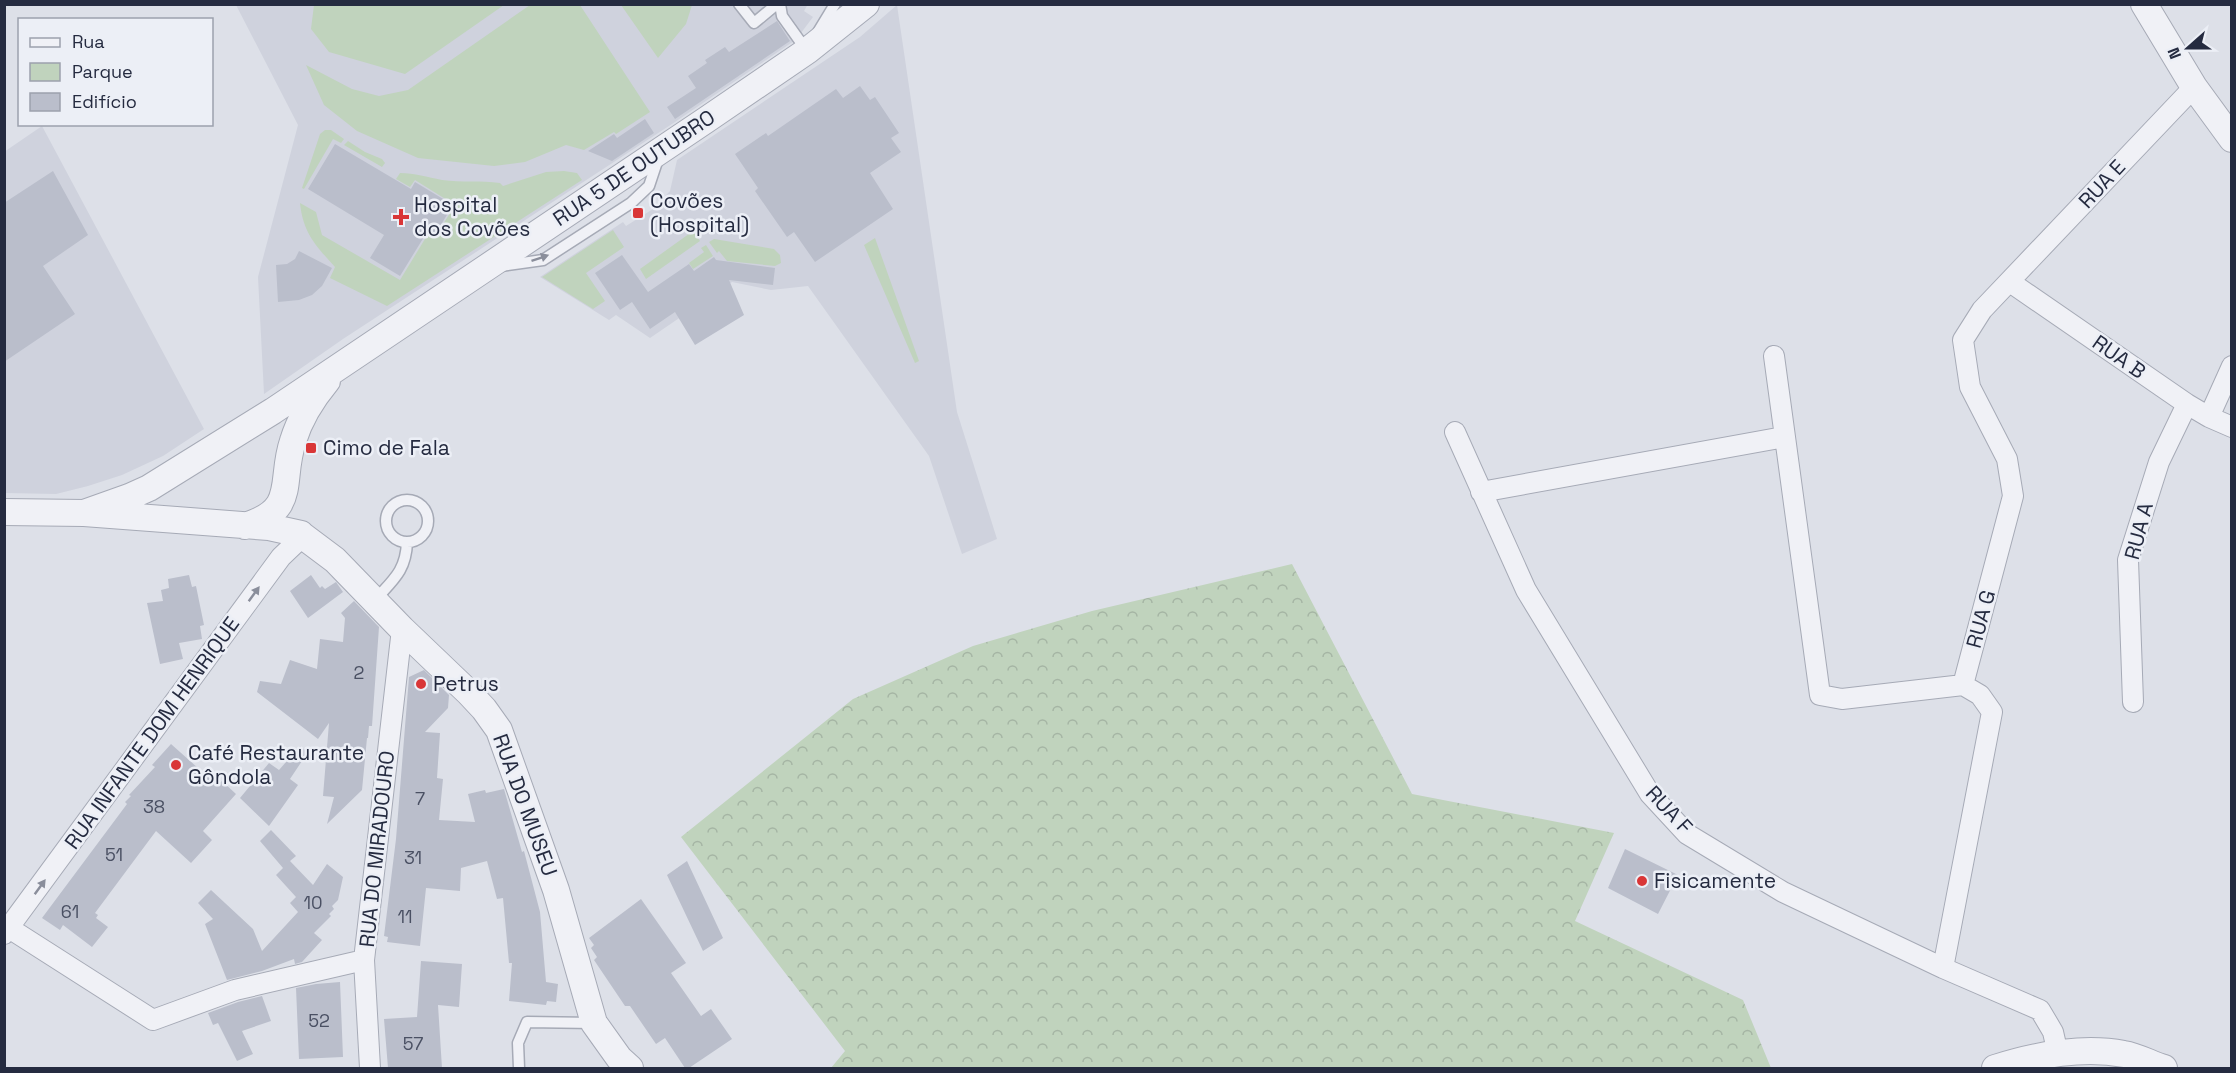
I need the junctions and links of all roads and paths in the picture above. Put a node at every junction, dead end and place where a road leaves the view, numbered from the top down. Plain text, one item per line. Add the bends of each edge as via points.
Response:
1 (739, 4) edge
2 (778, 4) edge
3 (835, 4) edge
4 (866, 4) edge
5 (2144, 4) edge
6 (807, 51) junction
7 (2194, 87) junction
8 (2232, 139) edge
9 (2010, 282) junction
10 (1774, 356) dead end
11 (2232, 366) edge
12 (339, 367) junction
13 (2187, 404) junction
14 (2209, 417) junction
15 (254, 422) junction
16 (2232, 426) edge
17 (1455, 432) dead end
18 (1784, 437) junction
19 (290, 451) junction
20 (177, 471) junction
21 (286, 490) junction
22 (1481, 492) junction
23 (4, 512) edge
24 (84, 513) junction
25 (188, 522) junction
26 (244, 526) junction
27 (302, 535) junction
28 (407, 542) dead end
29 (375, 600) junction
30 (402, 629) junction
31 (1963, 685) junction
32 (2133, 702) dead end
33 (7, 931) edge
34 (364, 960) junction
35 (1943, 968) junction
36 (594, 1023) junction
37 (2058, 1054) junction
38 (370, 1068) edge
39 (519, 1068) edge
40 (630, 1068) edge
41 (1995, 1068) edge
42 (2164, 1068) edge

1 - 2 lane via 754,23
2 - 6 lane
3 - 6 lane
4 - 6 street, RUA 5 DE OUTUBRO
5 - 7 street
6 - 12 street, RUA 5 DE OUTUBRO
7 - 8 street
7 - 9 street, RUA E
9 - 13 street, RUA B
9 - 31 street, RUA G via 1982,310 1963,340 1970,387 2007,459 2013,496
10 - 18 street
11 - 14 street
12 - 15 street, RUA 5 DE OUTUBRO
12 - 19 street, RUA 5 DE OUTUBRO via 300,420
13 - 14 street, RUA B
13 - 32 street, RUA A via 2159,462 2128,560
14 - 16 street, RUA B
15 - 19 street via 282,436
15 - 20 street
17 - 22 street, RUA F
18 - 22 street
18 - 31 street via 1820,694 1842,699
19 - 21 street
20 - 24 street via 129,497
20 - 25 street via 170,486 170,501
21 - 26 street via 274,512
21 - 27 street
22 - 35 street, RUA F via 1526,590 1650,794 1687,834 1783,892
23 - 24 street
24 - 25 street
25 - 26 street
26 - 27 street
27 - 29 street, RUA DO MUSEU via 335,560
33 -> 27 street, RUA INFANTE DOM HENRIQUE via 274,566
28 - 29 lane via 405,563
29 - 30 street, RUA DO MUSEU
30 - 34 street, RUA DO MIRADOURO
30 - 36 street, RUA DO MUSEU via 484,709 499,730 556,890
31 - 35 street via 1980,695 1992,712
33 - 34 street via 153,1020 234,990
34 - 38 street, RUA DO MIRADOURO
35 - 37 street, RUA F via 2040,1010 2053,1032
36 - 39 lane via 528,1022 518,1043
36 - 40 street, RUA DO MUSEU
37 - 41 street
37 - 42 street via 2088,1050 2126,1054

